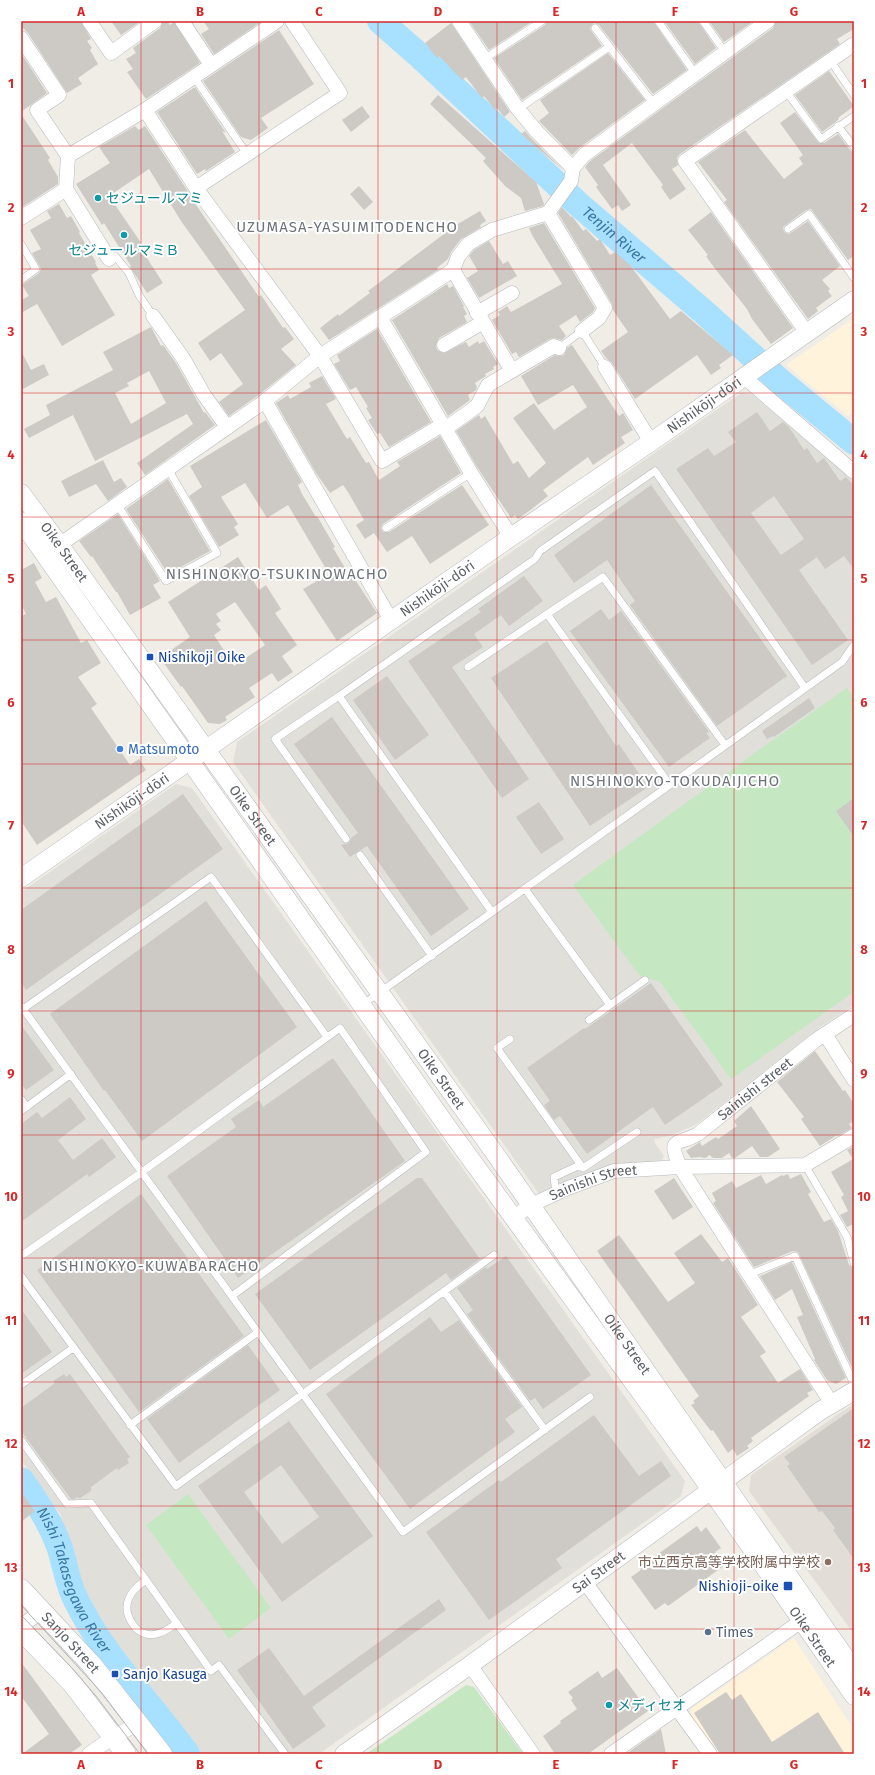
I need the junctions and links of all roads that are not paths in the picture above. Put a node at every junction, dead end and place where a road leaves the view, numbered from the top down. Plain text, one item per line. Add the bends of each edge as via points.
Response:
1 (89, 21) edge
2 (155, 21) edge
3 (182, 21) edge
4 (277, 21) edge
5 (292, 21) edge
6 (459, 21) edge
7 (542, 21) edge
8 (658, 21) edge
9 (703, 21) edge
10 (768, 21) edge
11 (595, 28) dead end
12 (21, 38) edge
13 (854, 44) edge
14 (609, 47) junction
15 (725, 52) junction
16 (483, 60) junction
17 (830, 60) junction
18 (212, 65) junction
19 (695, 73) junction
20 (194, 77) junction
21 (786, 91) junction
22 (854, 95) edge
23 (653, 103) junction
24 (518, 109) junction
25 (144, 110) junction
26 (854, 116) edge
27 (838, 126) junction
28 (854, 147) edge
29 (247, 154) junction
30 (68, 156) junction
31 (572, 174) junction
32 (196, 188) junction
33 (66, 189) junction
34 (548, 213) junction
35 (21, 218) edge
36 (788, 229) dead end
37 (21, 244) edge
38 (109, 259) joint
39 (453, 270) junction
40 (854, 278) edge
41 (21, 280) edge
42 (512, 293) dead end
43 (854, 300) edge
44 (153, 316) joint
45 (380, 317) junction
46 (480, 318) junction
47 (582, 331) junction
48 (807, 333) junction
49 (444, 345) dead end
50 (559, 348) joint
51 (320, 356) junction
52 (605, 367) joint
53 (512, 371) junction
54 (748, 373) junction
55 (264, 401) junction
56 (444, 427) junction
57 (227, 428) junction
58 (651, 442) junction
59 (168, 469) junction
60 (854, 472) edge
61 (471, 473) junction
62 (21, 493) edge
63 (117, 504) junction
64 (27, 526) edge
65 (386, 528) dead end
66 (512, 537) junction
67 (59, 544) junction
68 (44, 555) junction
69 (547, 614) junction
70 (391, 620) junction
71 (854, 645) edge
72 (468, 668) dead end
73 (805, 688) junction
74 (339, 696) junction
75 (726, 745) junction
76 (205, 749) junction
77 (190, 759) junction
78 (670, 785) junction
79 (346, 839) dead end
80 (360, 855) dead end
81 (21, 878) edge
82 (525, 889) junction
83 (492, 912) junction
84 (432, 956) junction
85 (645, 980) dead end
86 (380, 993) junction
87 (362, 1005) junction
88 (610, 1005) junction
89 (22, 1008) edge
90 (854, 1015) edge
91 (589, 1020) dead end
92 (825, 1034) junction
93 (328, 1037) junction
94 (510, 1039) dead end
95 (71, 1074) junction
96 (854, 1080) edge
97 (21, 1099) edge
98 (24, 1109) edge
99 (637, 1132) dead end
100 (854, 1136) edge
101 (580, 1165) junction
102 (805, 1165) junction
103 (680, 1167) junction
104 (142, 1172) junction
105 (556, 1194) junction
106 (531, 1205) junction
107 (513, 1218) junction
108 (494, 1255) dead end
109 (21, 1256) edge
110 (854, 1263) edge
111 (750, 1274) junction
112 (21, 1276) edge
113 (444, 1291) junction
114 (232, 1296) junction
115 (258, 1332) junction
116 (73, 1348) junction
117 (854, 1384) edge
118 (21, 1385) edge
119 (854, 1391) edge
120 (303, 1393) junction
121 (590, 1397) dead end
122 (832, 1404) junction
123 (130, 1425) junction
124 (545, 1430) junction
125 (21, 1440) edge
126 (717, 1486) junction
127 (146, 1580) junction
128 (585, 1582) junction
129 (21, 1589) edge
130 (41, 1612) junction
131 (803, 1620) junction
132 (177, 1623) junction
133 (21, 1626) edge
134 (21, 1630) edge
135 (470, 1666) junction
136 (854, 1670) edge
137 (854, 1696) edge
138 (677, 1708) junction
139 (139, 1722) junction
140 (113, 1737) junction
141 (89, 1754) edge
142 (126, 1754) edge
143 (162, 1754) edge
144 (285, 1754) edge
145 (344, 1754) edge
146 (533, 1754) edge
147 (611, 1754) edge
148 (710, 1754) edge

1 - 2 street via 111,53
3 - 18 street
4 - 18 street
5 - 29 street via 340,93
6 - 16 street
7 - 16 lane
8 - 19 lane
9 - 15 lane
10 - 15 street
11 - 14 lane
12 - 30 street via 59,95 37,110
13 - 17 street
14 - 23 lane
14 - 24 lane
15 - 19 street
16 - 24 street
17 - 21 street
17 - 22 lane
18 - 20 street
19 - 23 street
20 - 25 street
20 - 29 lane
21 - 27 lane via 821,139
21 - 48 street via 685,161
23 - 31 street via 584,154
24 - 31 street
25 - 30 street
25 - 32 street
26 - 27 lane
27 - 28 lane
29 - 32 street
30 - 33 street
31 - 34 street
32 - 51 street
33 - 35 street
33 - 38 street
34 - 39 street via 492,230 468,244 458,257
34 - 47 street via 606,308 599,318
36 - 40 lane via 810,214
37 - 41 lane via 36,269
38 - 44 lane via 115,256 129,273
39 - 45 street
39 - 46 street
42 - 46 street
43 - 48 street, Nishikōji-dōri
44 - 57 street
45 - 51 street
45 - 56 street
46 - 49 street
46 - 53 street
47 - 50 lane
47 - 52 lane
48 - 54 street, Nishikōji-dōri
50 - 53 street via 554,346
51 - 55 street
51 - 56 street via 382,461
52 - 58 street
53 - 56 street via 488,385 477,406
54 - 58 street, Nishikōji-dōri
54 - 60 street
55 - 57 street
55 - 70 street
56 - 61 street
57 - 59 street
58 - 66 street, Nishikōji-dōri
59 - 63 street
59 - 63 lane via 217,552 166,581
61 - 65 lane
61 - 66 street
62 - 64 street, Oike Street
63 - 67 street
64 - 67 street, Oike Street
64 - 68 street, Oike Street
66 - 70 street, Nishikōji-dōri
67 - 68 street
67 - 76 street, Oike Street
68 - 77 street, Oike Street
69 - 72 lane
69 - 75 lane via 603,577
69 - 78 lane
70 - 76 street, Nishikōji-dōri
71 - 73 lane via 842,662
73 - 74 lane via 655,471 540,551 535,559
73 - 75 lane
74 - 79 lane via 275,739
74 - 83 lane
75 - 78 lane
76 - 77 street, Nishikōji-dōri
76 - 86 street, Oike Street
77 - 81 street, Nishikōji-dōri
77 - 87 street, Oike Street
78 - 82 lane
80 - 84 lane
82 - 83 lane
82 - 88 lane
83 - 84 lane
84 - 86 lane
85 - 88 lane
86 - 87 lane
86 - 106 street, Oike Street
87 - 107 street, Oike Street
88 - 91 lane
89 - 93 lane via 211,877
89 - 95 lane
90 - 92 street, Sainishi street
92 - 96 street
92 - 103 street, Sainishi street via 698,1134 680,1140 674,1145 673,1151
93 - 104 lane
93 - 114 lane via 340,1028 426,1152
94 - 101 lane via 496,1048
95 - 98 lane
95 - 104 lane
97 - 98 lane
99 - 101 lane via 583,1168
100 - 102 street
101 - 105 lane via 554,1177
102 - 103 street, Sainishi Street
102 - 110 lane via 846,1237
103 - 105 street, Sainishi Street via 614,1171
103 - 111 street
104 - 109 lane
104 - 114 lane
105 - 106 street, Sainishi Street
106 - 107 street, Sainishi Street
106 - 126 street, Oike Street
107 - 126 street, Oike Street
108 - 113 lane
111 - 117 lane via 795,1256
111 - 122 street
112 - 116 lane
113 - 120 lane
113 - 124 lane
114 - 115 lane
115 - 120 lane
115 - 123 lane
116 - 118 lane
116 - 123 lane
119 - 122 street, Sai Street
120 - 123 lane via 176,1486
120 - 124 lane via 403,1532
121 - 124 lane
122 - 126 street, Sai Street
125 - 127 lane via 67,1504 91,1503
126 - 128 street, Sai Street
126 - 131 street, Oike Street
126 - 136 street, Oike Street
127 - 132 lane
127 - 132 lane via 129,1596 126,1607 135,1629 146,1634 157,1634
128 - 135 street, Sai Street
128 - 138 street
129 - 130 main road, Sanjo Street
130 - 133 street
130 - 139 main road, Sanjo Street via 92,1665
131 - 137 street, Oike Street
131 - 138 street
132 - 144 lane via 211,1670 219,1665
134 - 140 main road, Sanjo Street via 72,1683
135 - 145 street, Sai Street
135 - 146 street
138 - 147 street
138 - 148 street
139 - 140 street
139 - 143 main road, Sanjo Street
140 - 141 street
140 - 142 main road, Sanjo Street

